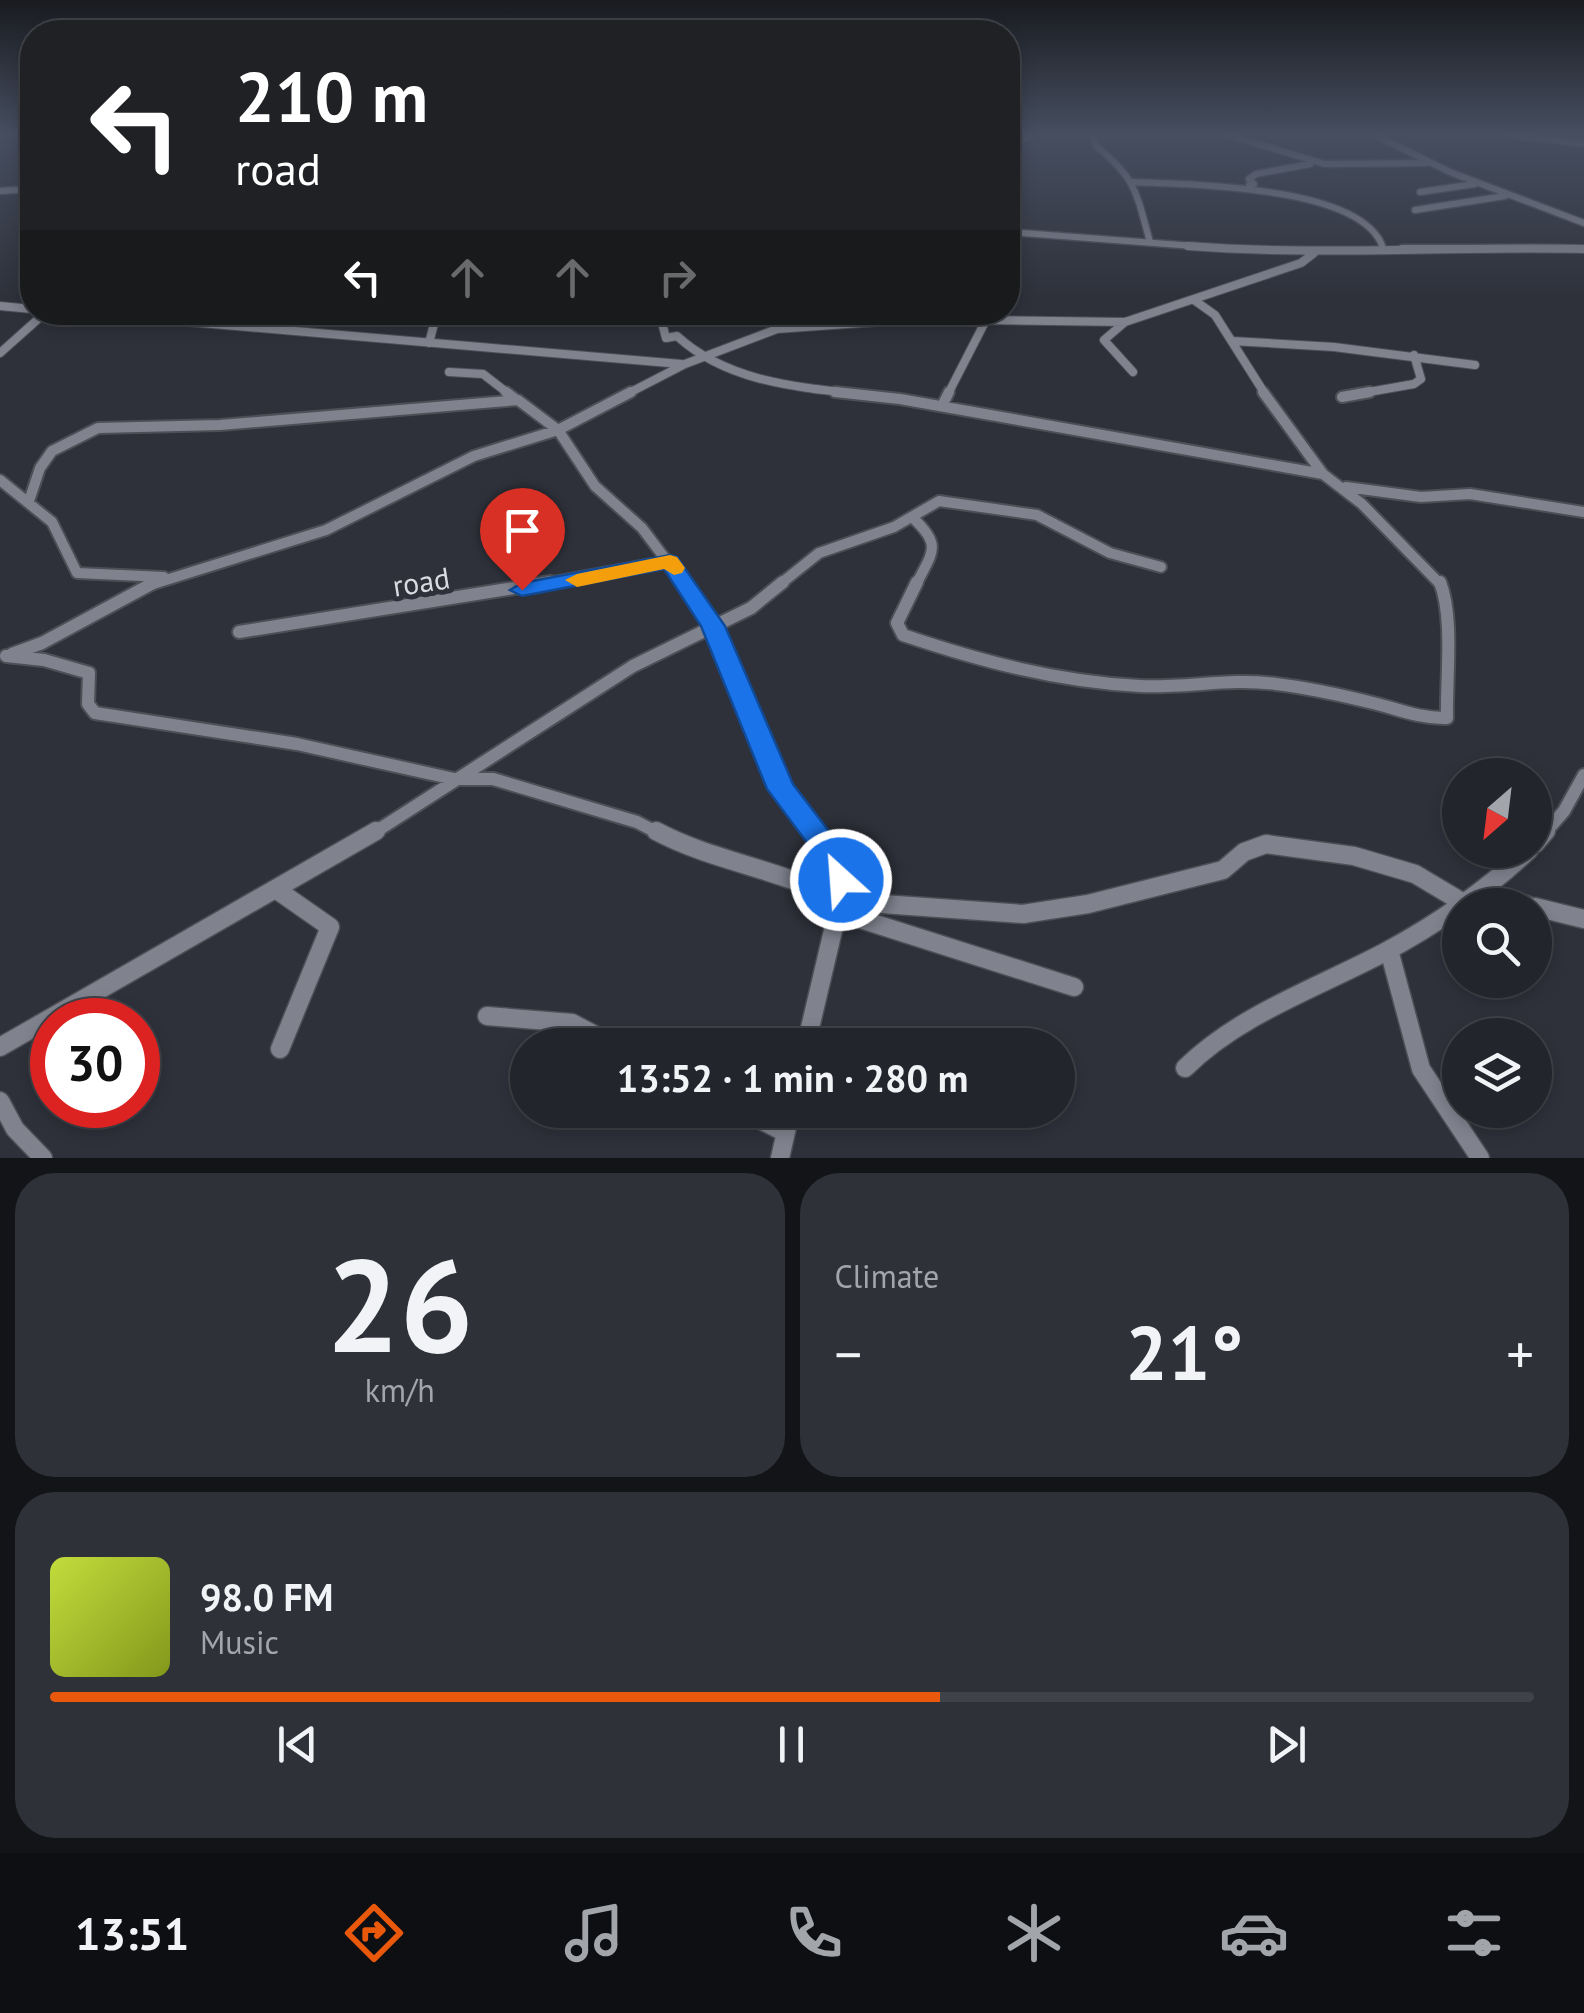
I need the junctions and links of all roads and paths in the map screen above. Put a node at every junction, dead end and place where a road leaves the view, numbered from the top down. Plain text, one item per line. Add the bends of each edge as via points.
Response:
1 (1135, 189) edge
2 (1267, 189) edge
3 (1442, 189) edge
4 (1493, 189) edge
5 (1420, 192) dead end
6 (1509, 195) junction
7 (1415, 210) dead end
8 (1584, 223) edge
9 (1020, 233) edge
10 (1150, 242) junction
11 (1383, 249) junction
12 (1584, 249) edge
13 (1314, 254) junction
14 (1194, 300) junction
15 (1020, 322) edge
16 (1125, 322) junction
17 (31, 325) edge
18 (236, 325) edge
19 (282, 325) edge
20 (434, 325) edge
21 (663, 325) edge
22 (785, 325) edge
23 (834, 325) edge
24 (983, 325) edge
25 (276, 328) junction
26 (778, 329) junction
27 (1232, 342) junction
28 (429, 343) junction
29 (0, 352) edge
30 (1414, 355) junction
31 (700, 357) junction
32 (685, 364) junction
33 (1475, 365) dead end
34 (449, 372) dead end
35 (1133, 372) dead end
36 (1342, 396) dead end
37 (518, 400) junction
38 (942, 406) junction
39 (558, 430) junction
40 (1323, 474) junction
41 (0, 480) edge
42 (1339, 486) junction
43 (29, 501) junction
44 (1584, 512) edge
45 (913, 518) junction
46 (670, 561) junction
47 (1161, 567) dead end
48 (166, 577) junction
49 (713, 626) junction
50 (238, 632) dead end
51 (3, 658) edge
52 (1584, 775) edge
53 (454, 780) junction
54 (1552, 825) edge
55 (1510, 868) edge
56 (1489, 888) edge
57 (276, 890) junction
58 (1442, 890) edge
59 (839, 906) junction
60 (1552, 911) edge
61 (1442, 915) edge
62 (1584, 919) edge
63 (1389, 950) junction
64 (1074, 987) dead end
65 (487, 1016) dead end
66 (582, 1028) edge
67 (810, 1028) edge
68 (0, 1047) edge
69 (280, 1050) dead end
70 (1185, 1068) dead end
71 (0, 1101) edge
72 (776, 1128) edge
73 (785, 1128) edge
74 (784, 1132) junction
75 (43, 1158) edge
76 (780, 1158) edge
77 (1480, 1158) edge

1 - 10 street
2 - 11 street via 1347,213 1377,230
3 - 5 street
4 - 6 street
6 - 7 street
6 - 8 street
9 - 10 street
10 - 13 street
11 - 12 street
11 - 13 street
13 - 14 street
14 - 16 street
14 - 27 street via 1215,315
15 - 16 street
16 - 35 street via 1104,340
17 - 29 street
18 - 25 street
19 - 25 street
20 - 28 street
21 - 31 street via 666,338 677,336
22 - 26 street
23 - 26 street
24 - 38 street
25 - 28 street via 345,340
26 - 31 street
27 - 30 street
27 - 40 street
28 - 32 street
30 - 33 street
30 - 36 street via 1421,379 1414,384
31 - 32 street
31 - 38 street via 782,386
32 - 39 street
34 - 37 street via 483,374
37 - 39 street
37 - 43 street via 94,430 38,465
38 - 40 street
39 - 46 street via 595,486
39 - 48 street via 474,456 326,530
40 - 42 street
41 - 43 street
42 - 44 street via 1371,494 1470,494
42 - 45 street via 1422,560 1447,595 1447,718 1226,679 1124,685 1059,677 904,634 896,623 934,549 931,534
43 - 48 street via 66,543 77,573
45 - 47 street via 938,501 1037,515 1110,553
45 - 49 street via 820,553 751,608
46 - 49 street
46 - 50 street, road
48 - 51 street
49 - 53 street via 634,666
49 - 59 street via 781,789 839,864
51 - 53 street via 88,673 88,704 95,713 297,744
52 - 54 street
53 - 57 street
53 - 59 street via 494,780 637,822 684,846 818,889
55 - 56 street
57 - 68 street
57 - 69 street via 330,926
58 - 59 street via 1415,874 1354,856 1266,844 1224,870 1023,914
59 - 64 street
59 - 67 street
60 - 62 street
61 - 63 street
63 - 70 street via 1218,1037
63 - 77 street via 1421,1069
65 - 66 street
71 - 75 street
72 - 74 street
73 - 74 street
74 - 76 street

